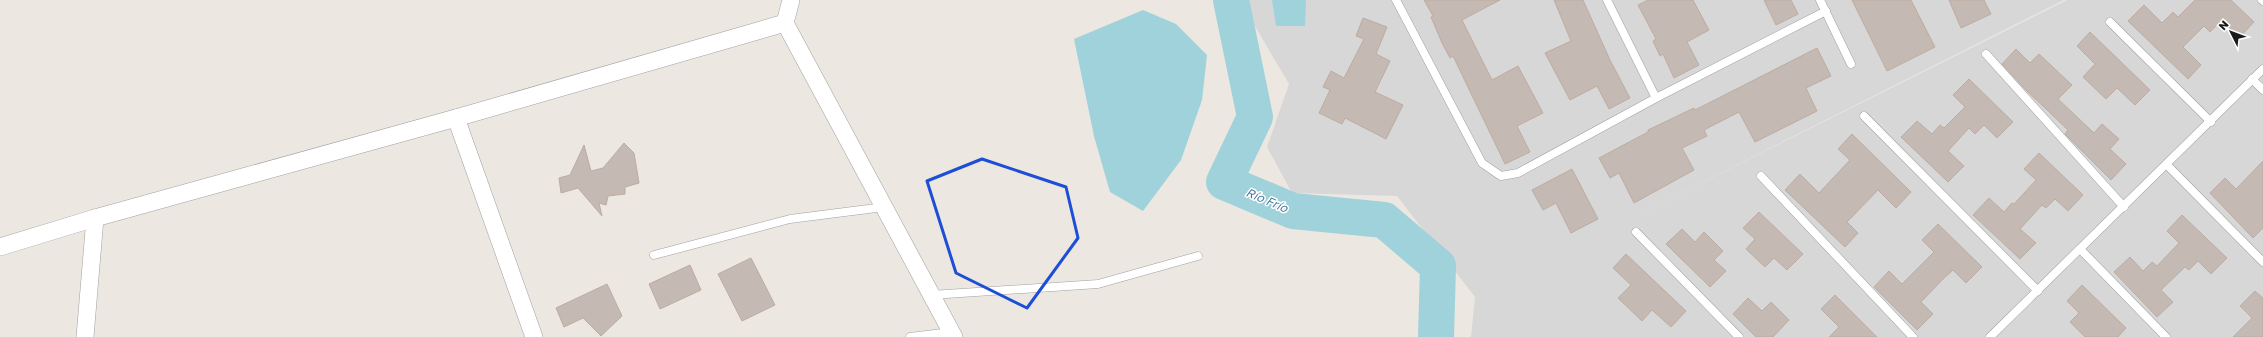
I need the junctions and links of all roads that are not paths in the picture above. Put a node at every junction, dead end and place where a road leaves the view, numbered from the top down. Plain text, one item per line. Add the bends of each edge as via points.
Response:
1 (791, 0) edge
2 (1396, 0) edge
3 (1608, 0) edge
4 (1820, 0) edge
5 (1826, 11) junction
6 (786, 22) junction
7 (2110, 22) dead end
8 (1986, 54) dead end
9 (1851, 64) dead end
10 (2263, 69) edge
11 (2252, 79) junction
12 (2263, 90) edge
13 (1656, 98) junction
14 (1864, 116) dead end
15 (456, 118) junction
16 (2211, 122) junction
17 (2167, 165) junction
18 (1761, 176) dead end
19 (884, 207) junction
20 (2124, 207) junction
21 (95, 218) junction
22 (1636, 232) dead end
23 (0, 247) edge
24 (2081, 250) junction
25 (654, 255) dead end
26 (1198, 256) dead end
27 (2263, 262) edge
28 (2038, 291) junction
29 (931, 294) junction
30 (952, 334) edge
31 (1993, 336) edge
32 (85, 337) edge
33 (534, 337) edge
34 (910, 337) edge
35 (1739, 337) edge
36 (1913, 337) edge
37 (2166, 337) edge

1 - 6 street
2 - 13 lane via 1482,163 1501,176 1518,173
3 - 13 lane
4 - 5 lane
5 - 9 lane
5 - 13 lane
6 - 15 street
6 - 19 street
7 - 16 lane
8 - 20 lane
10 - 11 lane
11 - 12 lane
11 - 16 lane
14 - 28 lane
15 - 21 street
15 - 33 street
16 - 17 lane
17 - 20 lane
17 - 27 lane
18 - 36 lane
19 - 25 lane via 790,219
19 - 29 street
20 - 24 lane
21 - 23 street
21 - 32 street
22 - 35 lane
24 - 28 lane
24 - 37 lane
26 - 29 lane via 1098,284
28 - 31 lane
29 - 30 street
30 - 34 lane

